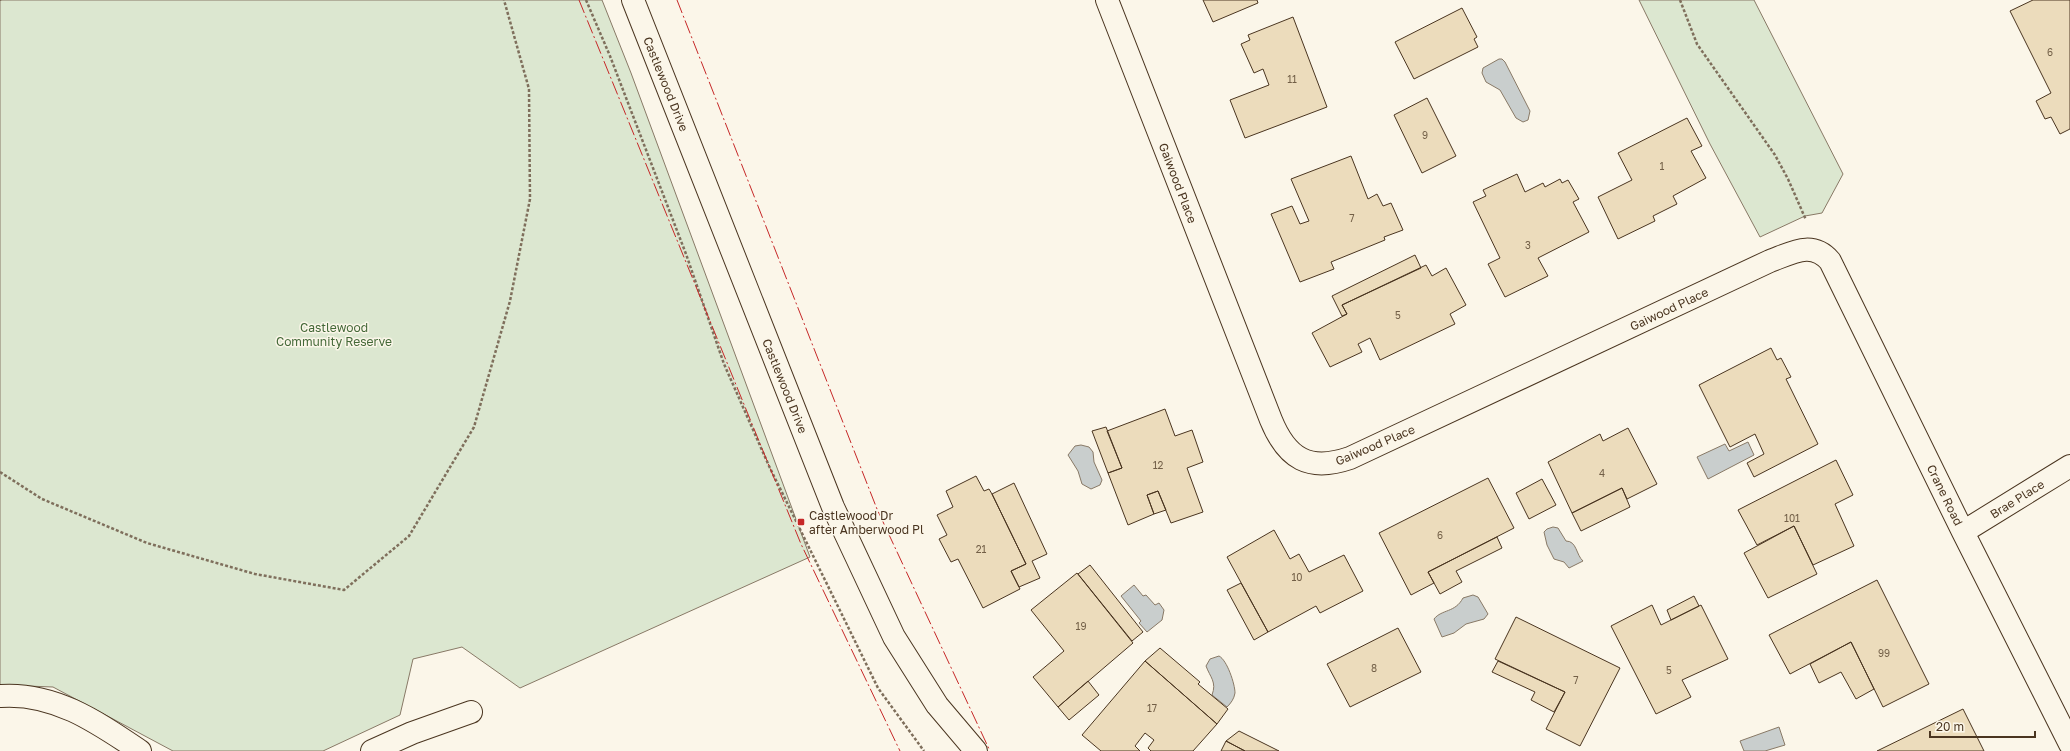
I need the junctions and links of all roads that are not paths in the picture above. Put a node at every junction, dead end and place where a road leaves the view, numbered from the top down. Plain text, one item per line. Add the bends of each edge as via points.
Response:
1 (633, 0) edge
2 (1107, 0) edge
3 (1817, 250) joint
4 (2070, 466) edge
5 (1963, 532) junction
6 (0, 696) edge
7 (471, 712) dead end
8 (2070, 744) edge
9 (140, 751) edge
10 (372, 751) edge
11 (976, 751) edge

1 - 11 street, Castlewood Drive via 834,507 894,637 937,705
2 - 3 street, Gaiwood Place via 1278,437 1287,450 1302,460 1333,464 1350,458 1770,261 1797,251
3 - 5 street, Crane Road via 1830,261
4 - 5 street, Brae Place
5 - 8 street, Crane Road
6 - 9 street via 34,698 70,708 96,721
7 - 10 street via 412,733

